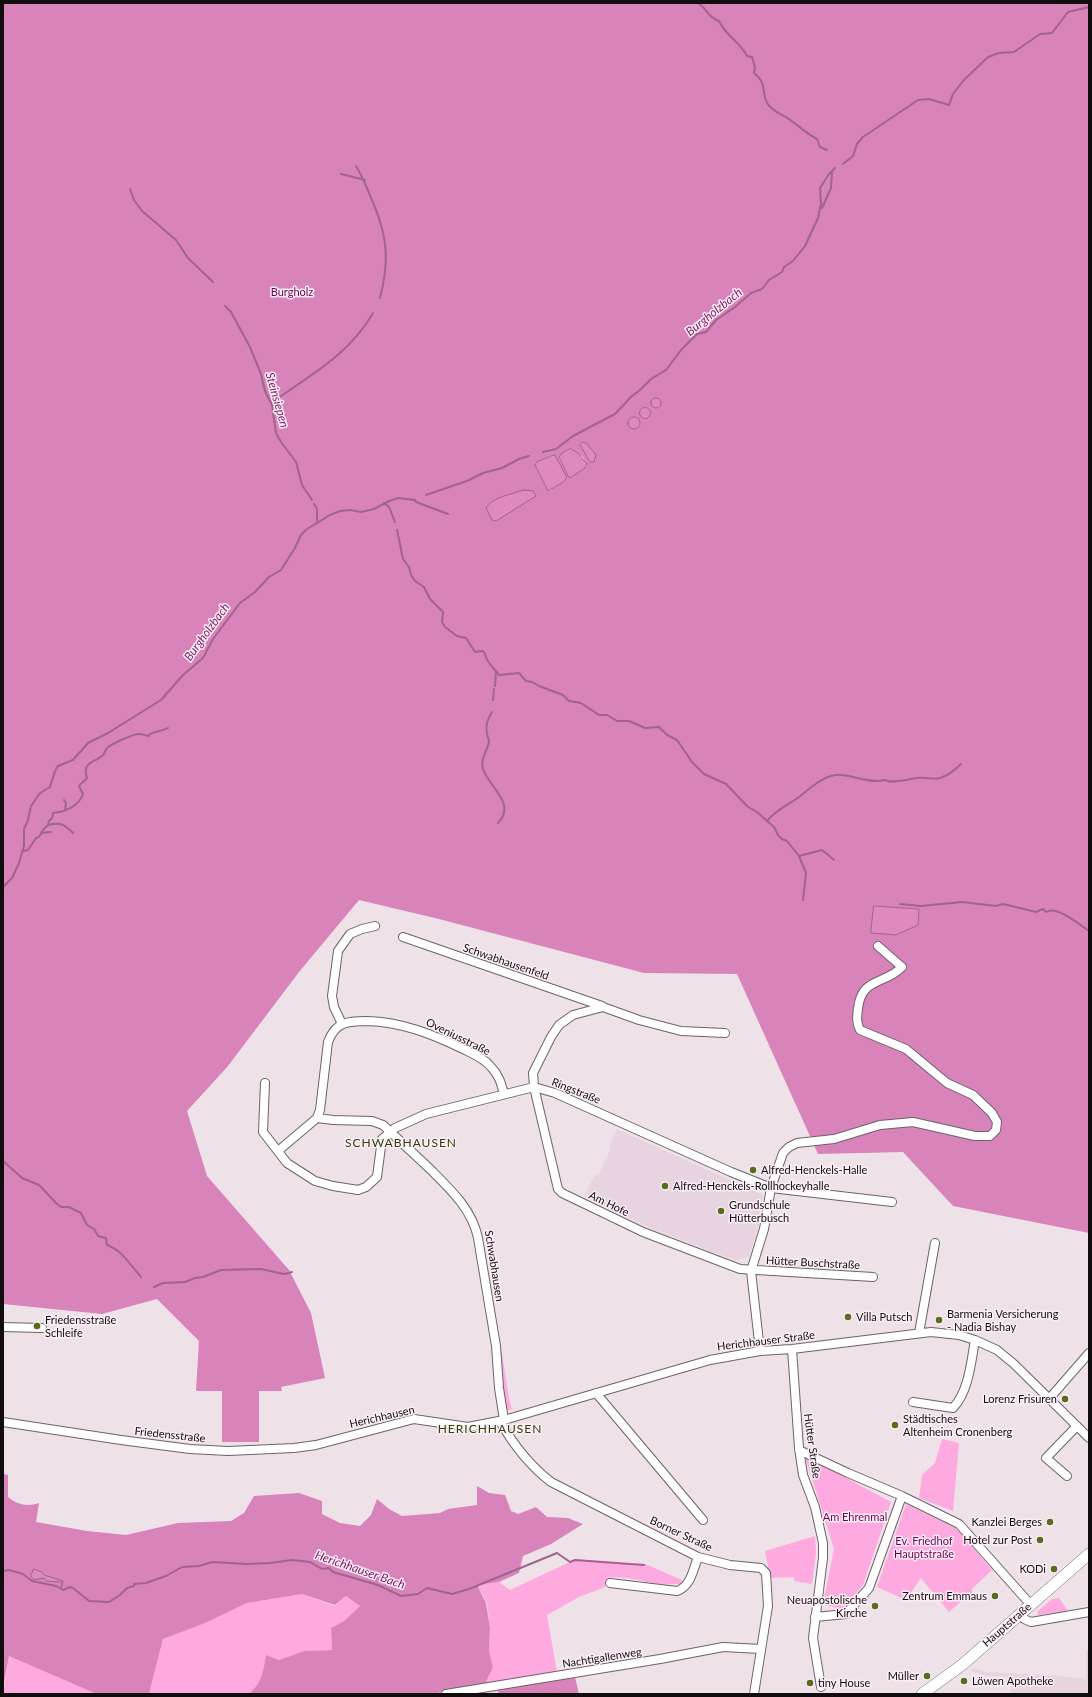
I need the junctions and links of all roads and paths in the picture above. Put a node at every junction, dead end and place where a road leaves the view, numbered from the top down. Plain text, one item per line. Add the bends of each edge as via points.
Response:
1 (375, 926) dead end
2 (403, 937) dead end
3 (878, 946) dead end
4 (603, 1006) junction
5 (342, 1024) junction
6 (725, 1033) dead end
7 (265, 1083) dead end
8 (534, 1087) junction
9 (504, 1094) junction
10 (317, 1118) junction
11 (390, 1131) junction
12 (278, 1151) junction
13 (771, 1188) junction
14 (892, 1202) dead end
15 (935, 1243) dead end
16 (751, 1271) junction
17 (873, 1277) dead end
18 (3, 1327) edge
19 (42, 1328) dead end
20 (919, 1333) junction
21 (975, 1340) junction
22 (792, 1349) junction
23 (760, 1351) junction
24 (1089, 1353) edge
25 (596, 1393) junction
26 (1049, 1400) junction
27 (913, 1402) dead end
28 (502, 1421) junction
29 (3, 1422) edge
30 (1077, 1426) junction
31 (1089, 1438) edge
32 (336, 1440) joint
33 (799, 1450) junction
34 (1067, 1476) dead end
35 (902, 1496) junction
36 (703, 1520) dead end
37 (1089, 1554) edge
38 (698, 1557) junction
39 (610, 1583) dead end
40 (1031, 1605) junction
41 (1089, 1612) edge
42 (1020, 1614) junction
43 (816, 1617) junction
44 (761, 1649) junction
45 (821, 1687) dead end
46 (446, 1694) edge
47 (754, 1694) edge
48 (922, 1694) edge

1 - 5 street via 350,934 338,951 332,996
2 - 4 street, Schwabhausenfeld
3 - 13 street, Hütter Buschstraße via 902,967 888,978 873,982 864,991 858,1000 856,1024 860,1030 906,1049 947,1083 973,1095 992,1113 997,1122 996,1130 990,1136 975,1136 913,1122 880,1124 834,1139 797,1144 783,1153
4 - 6 street, Schwabhausenfeld via 639,1020 681,1031
4 - 8 street via 573,1015 559,1025 533,1073
5 - 9 street, Oveniusstraße via 377,1021 414,1028 435,1036 490,1065 499,1076
5 - 10 street via 332,1032 328,1042
7 - 12 street via 262,1128
8 - 9 street, Ringstraße
8 - 13 street, Ringstraße via 555,1093
8 - 16 street, Am Hofe via 558,1189 562,1193 643,1232
9 - 11 street, Ringstraße via 426,1114
10 - 11 street, Schwabhausen via 372,1121
10 - 12 street
11 - 12 street via 382,1139 377,1177 366,1187 358,1190 315,1181 287,1163
11 - 28 street, Schwabhausen via 452,1191 466,1208 476,1227 496,1346
13 - 14 street, Ringstraße
13 - 16 street, Hütter Buschstraße via 764,1229
15 - 20 street
16 - 17 street, Hütter Buschstraße
16 - 23 street, Hütter Buschstraße
18 - 19 street
20 - 21 street, Herichhauser Straße via 947,1333
20 - 22 street, Herichhauser Straße
21 - 26 street, Herichhauser Straße via 996,1350 1014,1364
21 - 27 street via 960,1401 953,1408
22 - 23 street, Herichhauser Straße
22 - 33 street, Hütter Straße
23 - 25 street, Herichhauser Straße via 710,1360
24 - 26 street
25 - 28 street, Herichhauser Straße
25 - 36 street
26 - 30 street, Herichhauser Straße
28 - 32 street, Herichhausen via 464,1426 414,1419
28 - 38 street, Borner Straße via 520,1454 551,1482
29 - 32 street, Friedensstraße via 190,1449 228,1451 294,1448
30 - 31 street, Herichhauser Straße
30 - 34 street via 1046,1458
33 - 35 street
33 - 43 street, Hütter Straße via 803,1475 823,1543
35 - 40 street via 959,1524
35 - 43 street via 869,1588 846,1614
37 - 40 main road, Hauptstraße
38 - 39 street via 686,1587 677,1591
38 - 44 street, Borner Straße via 730,1565 761,1568 766,1573 768,1606
40 - 42 main road, Hauptstraße
41 - 42 street via 1031,1622
42 - 48 main road, Hauptstraße via 962,1664
43 - 45 street, Hütter Straße via 812,1638
44 - 46 street, Nachtigallenweg via 723,1647
44 - 47 street, Borner Straße

